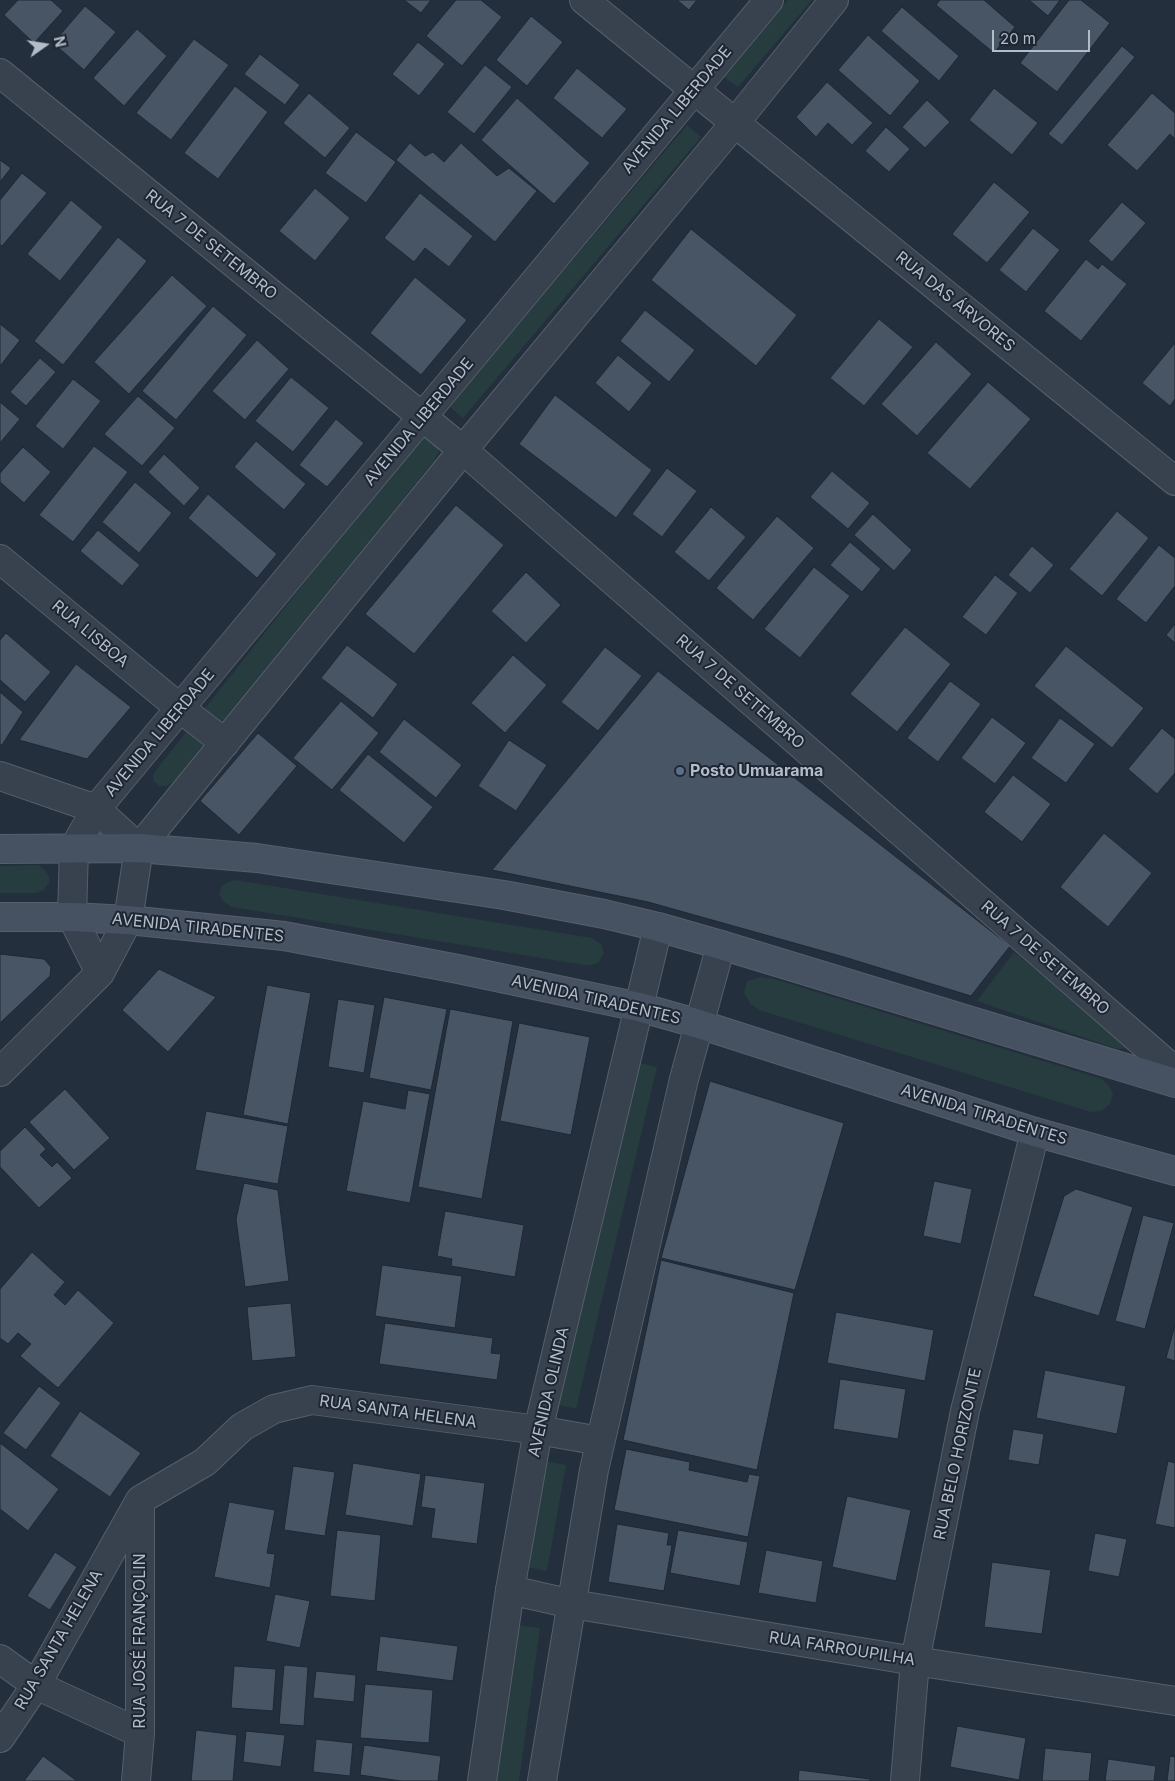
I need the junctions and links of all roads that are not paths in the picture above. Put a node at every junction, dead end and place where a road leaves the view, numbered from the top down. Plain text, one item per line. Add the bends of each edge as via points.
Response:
1 (584, 0) edge
2 (769, 0) edge
3 (834, 0) edge
4 (0, 73) edge
5 (694, 90) junction
6 (734, 124) junction
7 (423, 417) junction
8 (463, 450) junction
9 (1175, 481) edge
10 (0, 559) edge
11 (181, 709) junction
12 (225, 743) junction
13 (0, 776) edge
14 (96, 809) junction
15 (74, 848) junction
16 (139, 848) junction
17 (0, 849) edge
18 (0, 917) edge
19 (72, 917) junction
20 (128, 920) junction
21 (658, 927) junction
22 (722, 945) junction
23 (100, 973) junction
24 (639, 1007) junction
25 (699, 1024) junction
26 (1175, 1071) edge
27 (0, 1072) edge
28 (1175, 1083) edge
29 (1035, 1132) junction
30 (1175, 1171) edge
31 (538, 1430) junction
32 (600, 1441) junction
33 (140, 1500) junction
34 (510, 1590) junction
35 (572, 1604) junction
36 (0, 1659) edge
37 (915, 1661) junction
38 (36, 1685) junction
39 (1175, 1701) edge
40 (140, 1733) junction
41 (0, 1738) edge
42 (136, 1781) edge
43 (482, 1781) edge
44 (542, 1781) edge
45 (905, 1781) edge

1 - 5 street
2 - 5 street, AVENIDA LIBERDADE
3 - 6 street
4 - 7 street, RUA 7 DE SETEMBRO
5 - 6 street, RUA DAS ÁRVORES
5 - 7 street, AVENIDA LIBERDADE
6 - 8 street
6 - 9 street, RUA DAS ÁRVORES
7 - 8 street, RUA 7 DE SETEMBRO
7 - 11 street, AVENIDA LIBERDADE
8 - 12 street
8 - 26 street, RUA 7 DE SETEMBRO
10 - 11 street, RUA LISBOA
11 - 12 street, RUA LISBOA
11 - 14 street, AVENIDA LIBERDADE
12 - 16 street
13 - 14 street
14 - 15 street, AVENIDA LIBERDADE
14 - 16 street
15 - 16 main road
15 - 17 main road
15 - 19 street
16 - 20 street
16 - 21 main road via 257,858 455,888 568,907
18 - 19 main road, AVENIDA TIRADENTES
19 - 20 main road, AVENIDA TIRADENTES
19 - 23 street
20 - 23 street
20 - 24 main road, AVENIDA TIRADENTES via 284,936
21 - 22 main road
21 - 24 street, AVENIDA OLINDA
22 - 25 street
22 - 28 main road
23 - 27 street
24 - 25 main road, AVENIDA TIRADENTES
24 - 31 street, AVENIDA OLINDA
25 - 29 main road, AVENIDA TIRADENTES
25 - 32 street
29 - 30 main road, AVENIDA TIRADENTES
29 - 37 street, RUA BELO HORIZONTE via 965,1411
31 - 32 street, RUA SANTA HELENA
31 - 33 street, RUA SANTA HELENA via 312,1400 274,1409 242,1427 205,1462
31 - 34 street, AVENIDA OLINDA
32 - 35 street
33 - 38 street, RUA SANTA HELENA
33 - 40 street, RUA JOSÉ FRANÇOLIN
34 - 35 street, RUA FARROUPILHA
34 - 43 street, AVENIDA OLINDA
35 - 37 street, RUA FARROUPILHA
35 - 44 street
36 - 38 street
37 - 39 street, RUA FARROUPILHA
37 - 45 street, RUA BELO HORIZONTE
38 - 40 street
38 - 41 street, RUA SANTA HELENA
40 - 42 street, RUA JOSÉ FRANÇOLIN

